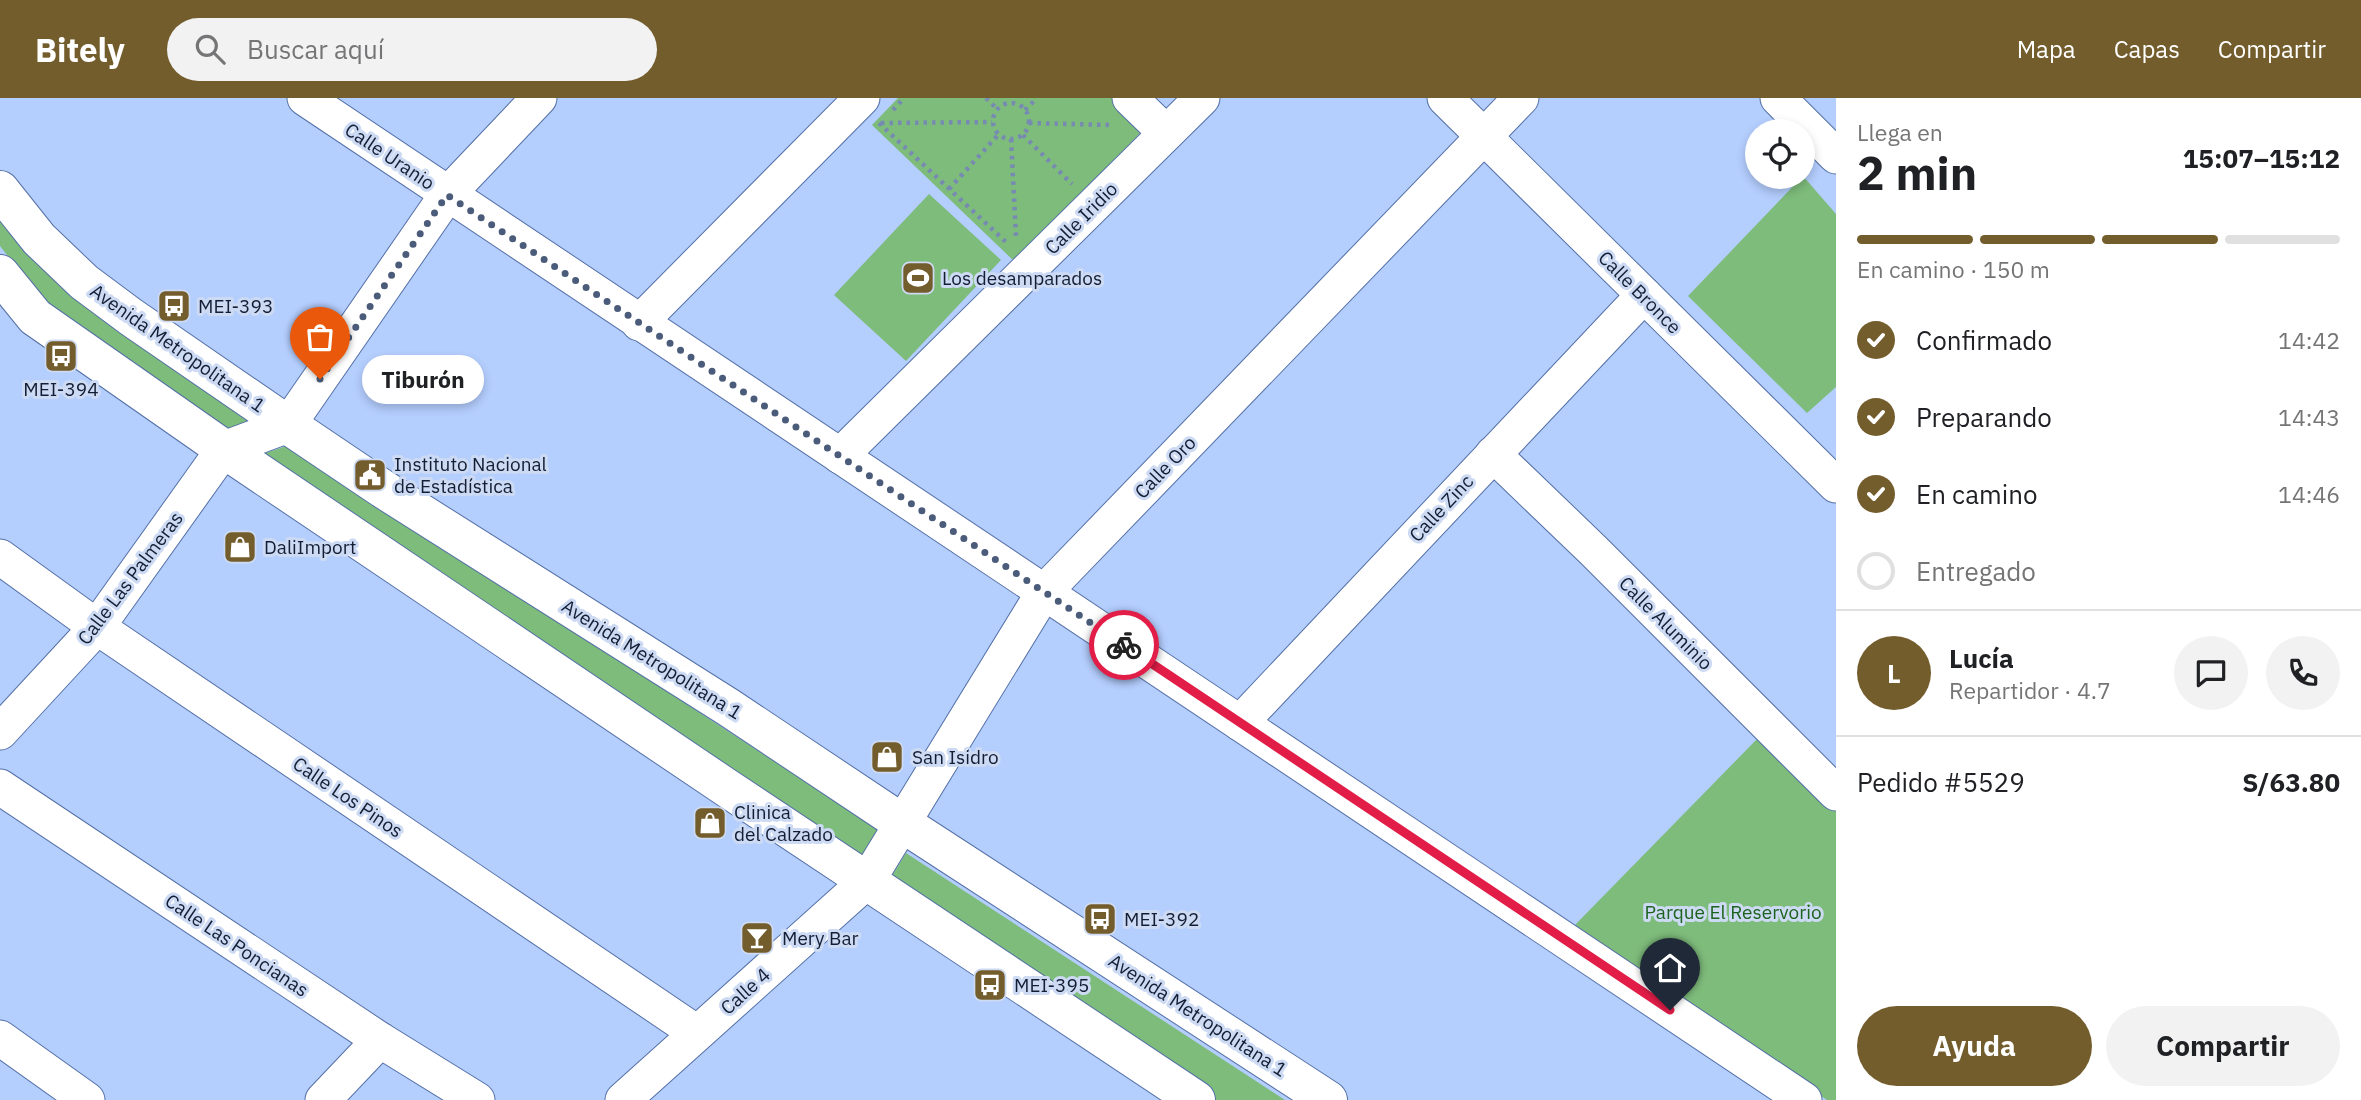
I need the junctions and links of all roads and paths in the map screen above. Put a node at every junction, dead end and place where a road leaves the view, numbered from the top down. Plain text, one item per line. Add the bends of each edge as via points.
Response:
1 (305, 98) edge
2 (539, 98) edge
3 (904, 98) edge
4 (986, 98) edge
5 (1037, 98) edge
6 (1202, 98) edge
7 (1445, 98) edge
8 (1521, 98) edge
9 (1778, 98) edge
10 (1008, 100) edge
11 (997, 109) junction
12 (1025, 110) junction
13 (870, 111) edge
14 (1121, 111) edge
15 (992, 122) junction
16 (1029, 123) junction
17 (1166, 133) junction
18 (998, 135) junction
19 (1023, 135) junction
20 (1484, 137) junction
21 (1011, 139) junction
22 (1836, 156) edge
23 (949, 189) junction
24 (1078, 189) dead end
25 (0, 190) edge
26 (447, 195) junction
27 (1016, 239) dead end
28 (1016, 252) dead end
29 (0, 274) edge
30 (1644, 295) junction
31 (639, 323) junction
32 (288, 425) junction
33 (224, 449) junction
34 (1493, 454) junction
35 (840, 456) junction
36 (1836, 485) edge
37 (0, 557) edge
38 (1044, 592) junction
39 (97, 628) junction
40 (1240, 723) junction
41 (0, 732) edge
42 (0, 787) edge
43 (1836, 793) edge
44 (902, 823) junction
45 (867, 881) junction
46 (697, 1034) junction
47 (380, 1040) junction
48 (6, 1051) edge
49 (87, 1100) edge
50 (323, 1100) edge
51 (477, 1100) edge
52 (623, 1100) edge
53 (1196, 1100) edge
54 (1328, 1100) edge
55 (1804, 1100) edge

1 - 26 street, Calle Uranio
2 - 26 street
3 - 13 path
4 - 11 path
5 - 12 path
6 - 17 street, Calle Iridio
7 - 20 street, Calle Bronce
8 - 20 street, Calle Oro
9 - 22 street
10 - 11 path
10 - 12 path
11 - 15 path
12 - 16 path
13 - 15 path
13 - 23 path
13 - 31 street
14 - 16 path
14 - 17 street
15 - 18 path
16 - 19 path
17 - 35 street, Calle Iridio
18 - 21 path
18 - 23 path
19 - 21 path
19 - 24 path
20 - 30 street, Calle Bronce
20 - 38 street, Calle Oro
21 - 27 path
23 - 28 path
25 - 32 main road, Avenida Metropolitana 1 via 39,239 84,282
26 - 31 street, Calle Uranio
26 - 32 street
29 - 33 main road via 35,317
30 - 34 street, Calle Zinc
30 - 36 street, Calle Bronce
31 - 35 street, Calle Uranio
32 - 33 street
32 - 44 main road, Avenida Metropolitana 1
33 - 39 street, Calle Las Palmeras
33 - 45 main road
34 - 40 street, Calle Zinc
34 - 43 street, Calle Aluminio
35 - 38 street, Calle Uranio
37 - 39 street, Calle Los Pinos
38 - 40 street, Calle Uranio
38 - 44 street, Calle Oro
39 - 41 street, Calle Las Palmeras
39 - 46 street, Calle Los Pinos
40 - 55 street, Calle Uranio
42 - 47 street, Calle Las Poncianas
44 - 45 street, Calle Oro
44 - 54 main road, Avenida Metropolitana 1
45 - 46 street, Calle 4
45 - 53 main road
46 - 52 street, Calle 4
47 - 50 street
47 - 51 street, Calle Las Poncianas
48 - 49 street

